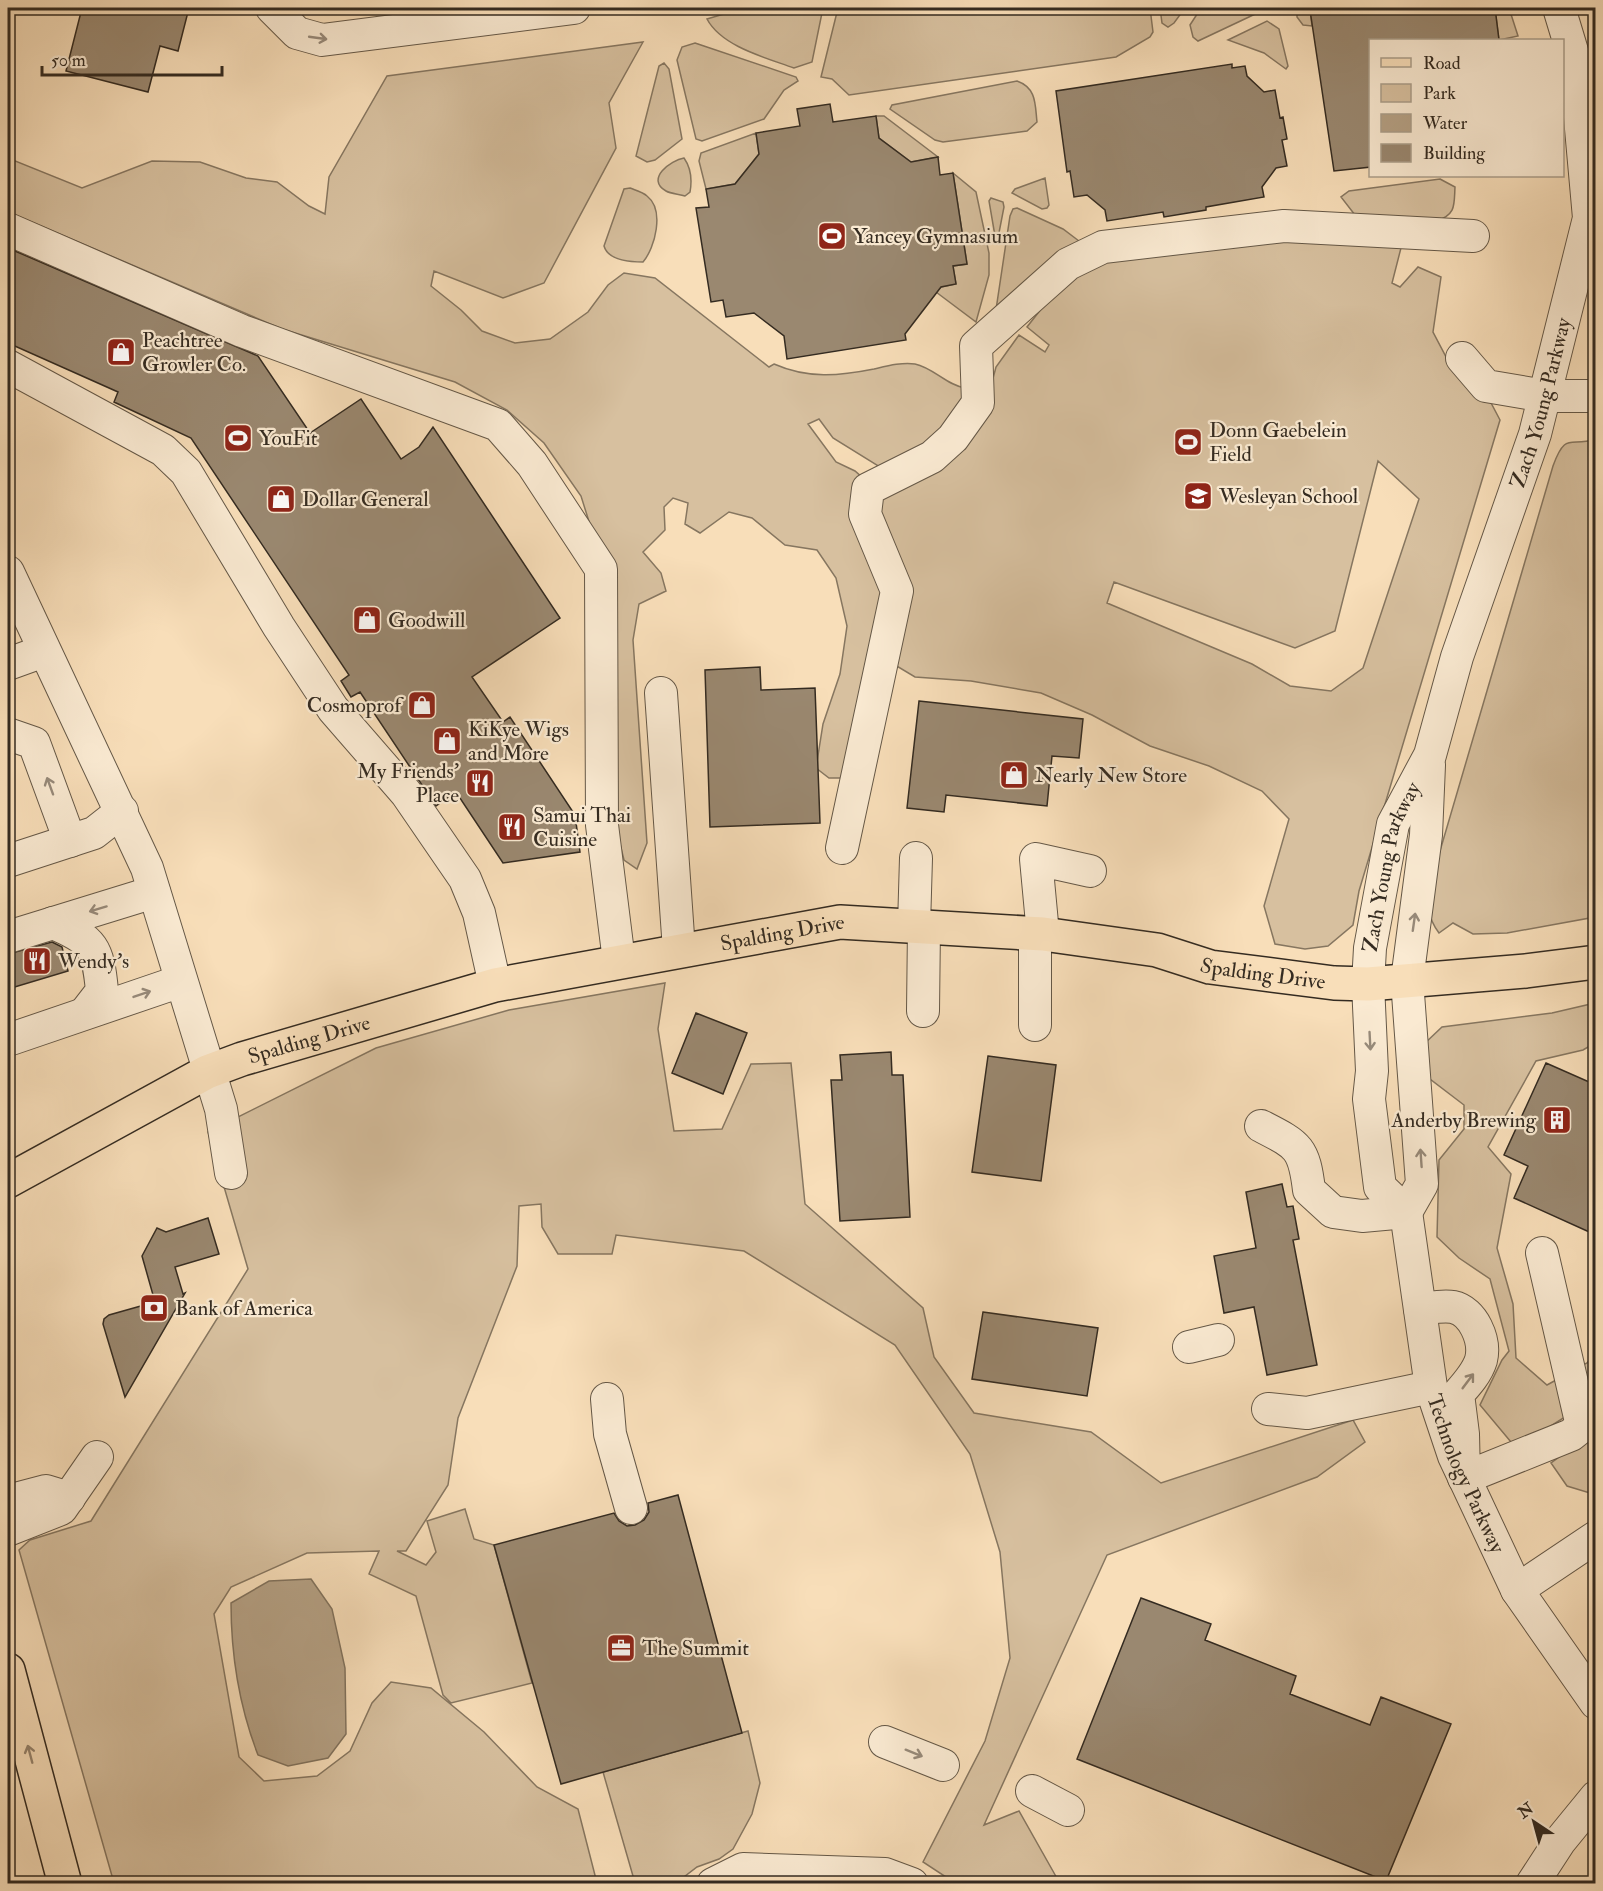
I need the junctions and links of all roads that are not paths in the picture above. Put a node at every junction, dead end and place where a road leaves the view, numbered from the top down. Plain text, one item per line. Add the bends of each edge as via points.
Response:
1 (272, 8) edge
2 (574, 8) edge
3 (1558, 8) edge
4 (8, 229) edge
5 (1473, 236) dead end
6 (1462, 358) dead end
7 (8, 366) edge
8 (1545, 396) junction
9 (1596, 396) edge
10 (8, 573) edge
11 (44, 651) junction
12 (8, 664) edge
13 (661, 693) dead end
14 (8, 734) edge
15 (1430, 755) junction
16 (122, 811) junction
17 (70, 841) junction
18 (842, 848) dead end
19 (916, 858) dead end
20 (8, 861) edge
21 (1090, 871) dead end
22 (154, 892) junction
23 (53, 923) junction
24 (919, 926) junction
25 (1039, 934) junction
26 (8, 937) edge
27 (679, 950) junction
28 (619, 961) junction
29 (1596, 962) edge
30 (1407, 980) junction
31 (181, 981) junction
32 (1368, 984) junction
33 (495, 986) junction
34 (923, 1011) dead end
35 (85, 1013) junction
36 (1035, 1025) dead end
37 (8, 1040) edge
38 (207, 1072) junction
39 (1261, 1126) dead end
40 (231, 1173) dead end
41 (8, 1181) edge
42 (1406, 1215) junction
43 (1542, 1253) dead end
44 (1420, 1309) junction
45 (1431, 1387) junction
46 (607, 1399) dead end
47 (1268, 1409) dead end
48 (1589, 1420) edge
49 (97, 1457) dead end
50 (1464, 1478) junction
51 (69, 1498) junction
52 (8, 1501) edge
53 (631, 1508) dead end
54 (8, 1530) edge
55 (1596, 1537) edge
56 (1517, 1590) junction
57 (8, 1670) edge
58 (1596, 1703) edge
59 (885, 1742) dead end
60 (8, 1759) edge
61 (943, 1765) dead end
62 (1032, 1791) dead end
63 (1596, 1797) edge
64 (1068, 1810) dead end
65 (64, 1877) edge
66 (713, 1884) edge
67 (912, 1884) edge
68 (1532, 1884) edge

1 -> 2 street via 297,33 322,40
3 - 8 street, Zach Young Parkway via 1575,61 1589,218
4 - 28 street via 242,331 498,425 532,464 601,569 602,825
5 - 18 street via 1284,226 1103,248 1068,264 976,346 978,403 953,438 932,457 868,489 865,514 897,591
6 - 8 street via 1486,386
7 - 33 street via 163,450 186,472 333,709 406,793 465,879 479,913
8 - 9 street
8 - 15 street, Zach Young Parkway via 1457,657
10 - 11 street
11 - 12 street
11 - 16 street
13 - 27 street
17 -> 14 street via 34,743
30 -> 15 street, Zach Young Parkway via 1426,835
15 - 32 street, Zach Young Parkway via 1393,824 1379,888
16 - 17 street via 94,833
16 - 22 street
17 - 20 street
19 - 24 street
21 - 25 street via 1036,859
22 -> 23 street
22 - 31 street
23 - 26 street
23 - 35 street via 81,934 93,947 102,991
24 - 25 main road, Spalding Drive
24 - 27 main road, Spalding Drive via 840,922
24 - 34 street
25 - 32 main road, Spalding Drive via 1156,950 1210,966
25 - 36 street
27 - 28 main road, Spalding Drive
28 - 33 main road, Spalding Drive
29 - 30 main road, Spalding Drive via 1526,972
30 - 32 main road, Spalding Drive
42 -> 30 street via 1422,1184
35 -> 31 street
31 - 38 street
32 -> 42 street via 1372,1071 1369,1099 1380,1187
33 - 38 main road, Spalding Drive
35 - 37 street
38 - 40 street via 221,1109
38 - 41 main road, Spalding Drive
39 - 42 street via 1295,1143 1306,1166 1309,1190 1333,1212
42 - 44 street, Technology Parkway
43 - 48 street
44 - 45 street, Technology Parkway
50 -> 44 street via 1458,1395 1482,1358 1479,1334 1466,1312 1452,1307
45 - 47 street via 1307,1413
45 - 50 street, Technology Parkway
46 - 53 street via 610,1434
48 - 50 street via 1571,1435
49 - 51 street
50 - 56 street, Technology Parkway
51 - 52 street via 46,1491
51 - 54 street via 61,1509
55 - 56 street
56 - 58 street, Technology Parkway
65 -> 57 main road
59 -> 61 street
60 - 65 main road
62 - 64 street
63 - 68 street
66 - 67 street via 743,1869 885,1874

